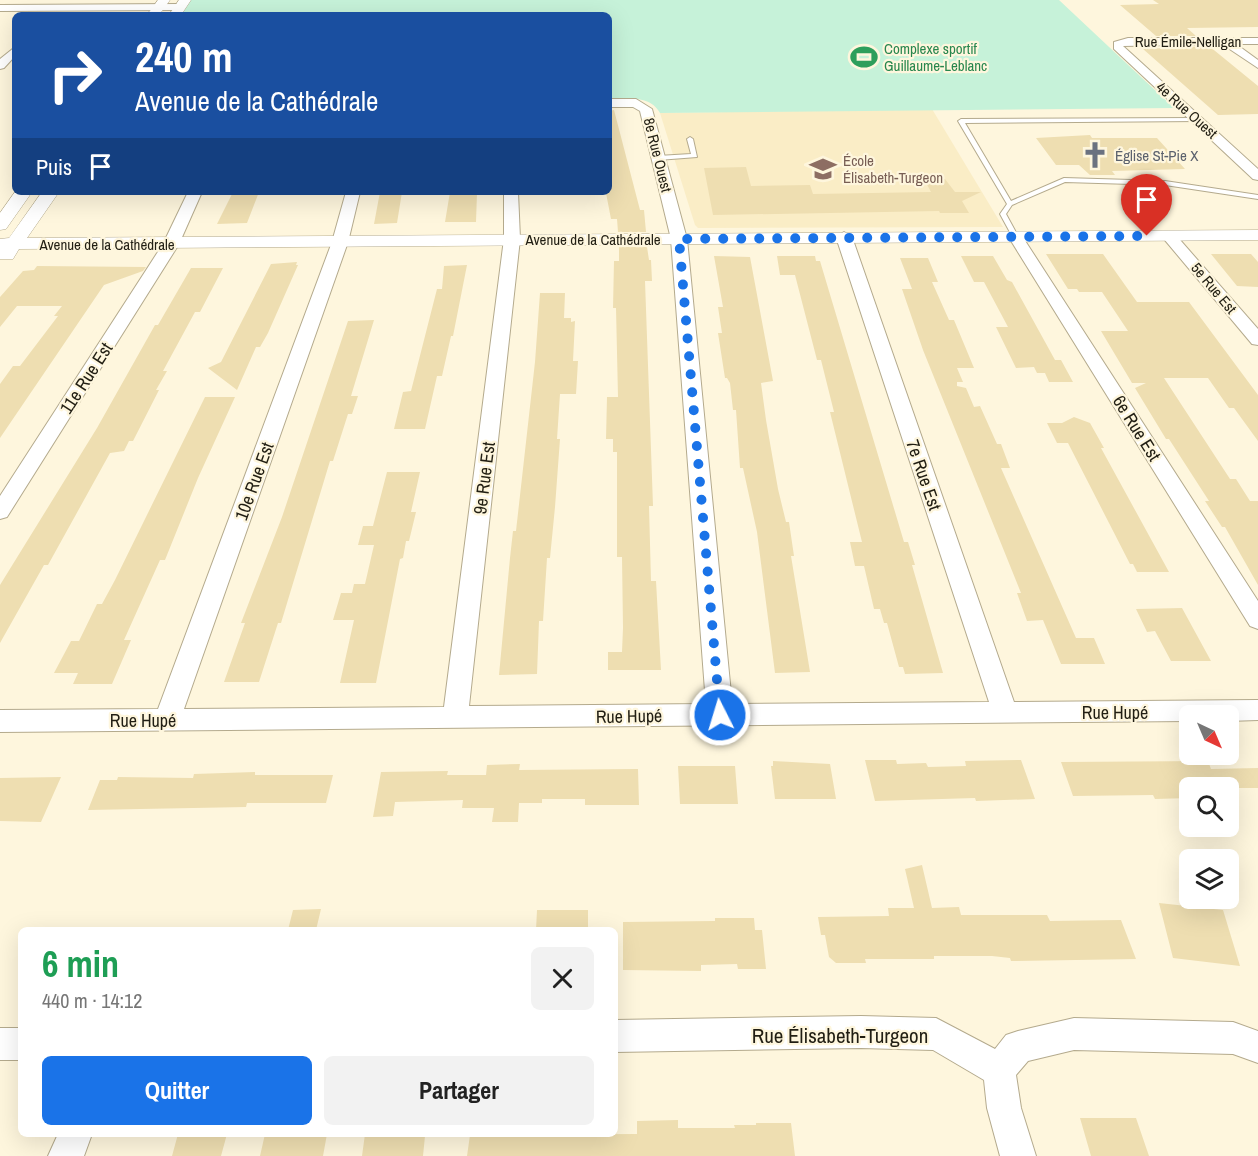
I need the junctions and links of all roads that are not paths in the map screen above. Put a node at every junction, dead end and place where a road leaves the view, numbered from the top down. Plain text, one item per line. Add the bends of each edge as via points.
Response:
1 (180, 7) edge
2 (0, 8) edge
3 (158, 8) edge
4 (53, 12) edge
5 (1225, 41) junction
6 (1258, 41) edge
7 (1118, 44) joint
8 (12, 53) edge
9 (1258, 65) edge
10 (0, 66) edge
11 (612, 103) edge
12 (1197, 120) junction
13 (690, 139) dead end
14 (658, 158) junction
15 (1258, 176) edge
16 (22, 195) edge
17 (48, 195) edge
18 (194, 195) edge
19 (352, 195) edge
20 (511, 195) edge
21 (1258, 197) edge
22 (1010, 204) junction
23 (0, 225) edge
24 (1258, 235) edge
25 (1015, 236) junction
26 (1169, 236) junction
27 (844, 237) junction
28 (512, 239) junction
29 (679, 239) junction
30 (340, 242) junction
31 (7, 244) edge
32 (171, 244) junction
33 (0, 262) edge
34 (1258, 340) edge
35 (0, 512) edge
36 (1258, 620) edge
37 (1258, 710) edge
38 (1005, 712) junction
39 (720, 715) junction
40 (455, 717) junction
41 (167, 720) junction
42 (0, 721) edge
43 (618, 1036) edge
44 (0, 1044) edge
45 (18, 1044) edge
46 (1258, 1047) edge
47 (999, 1070) junction
48 (74, 1137) edge
49 (66, 1156) edge
50 (1018, 1156) edge

1 - 3 street
2 - 4 street
3 - 4 street
5 - 6 street, Rue Émile-Nelligan
5 - 7 street, Rue Émile-Nelligan
5 - 9 street
7 - 12 street, 4e Rue Ouest
8 - 10 street
11 - 14 street, 8e Rue Ouest via 636,103 646,109
12 - 15 street, 4e Rue Ouest
12 - 22 lane via 961,121
13 - 14 lane via 695,156
14 - 29 street, 8e Rue Ouest
16 - 23 street
17 - 31 street
18 - 32 street, 11e Rue Est
19 - 30 street, 10e Rue Est
20 - 28 street, 9e Rue Est
21 - 22 lane via 1165,183 1064,180
22 - 25 lane via 1003,214
24 - 26 street, Avenue de la Cathédrale
25 - 26 street, Avenue de la Cathédrale
25 - 27 street, Avenue de la Cathédrale
25 - 36 street, 6e Rue Est
26 - 34 street, 5e Rue Est
27 - 29 street, Avenue de la Cathédrale
27 - 38 street, 7e Rue Est
28 - 29 street, Avenue de la Cathédrale
28 - 30 street, Avenue de la Cathédrale
28 - 40 street, 9e Rue Est
29 - 39 street, 8e Rue Ouest
30 - 32 street, Avenue de la Cathédrale
30 - 41 street, 10e Rue Est
31 - 32 street, Avenue de la Cathédrale
31 - 33 street
32 - 35 street, 11e Rue Est
37 - 38 street, Rue Hupé
38 - 39 street, Rue Hupé
39 - 40 street, Rue Hupé
40 - 41 street, Rue Hupé
41 - 42 street, Rue Hupé
43 - 47 street, Rue Élisabeth-Turgeon via 936,1034
44 - 45 street
46 - 47 street via 1233,1038 1074,1034 1018,1047
47 - 50 street via 1004,1108
48 - 49 street

